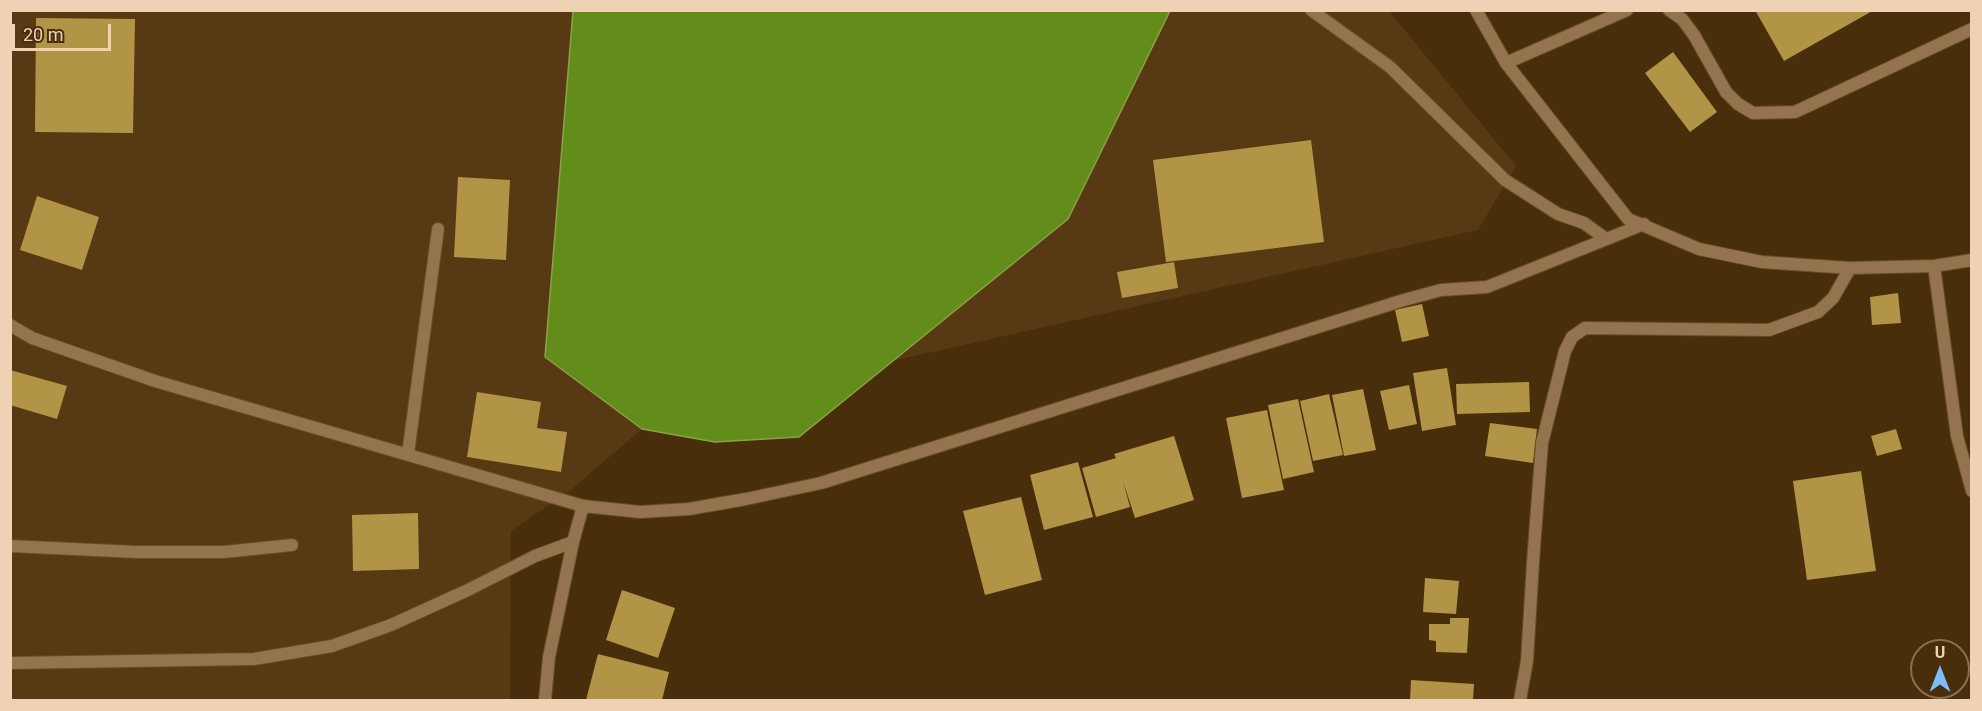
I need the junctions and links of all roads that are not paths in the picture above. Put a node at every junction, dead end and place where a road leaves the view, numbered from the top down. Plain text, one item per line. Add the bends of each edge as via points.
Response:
1 (1311, 10) edge
2 (1476, 10) edge
3 (1627, 10) edge
4 (1669, 10) edge
5 (1971, 29) edge
6 (1506, 63) junction
7 (1644, 224) junction
8 (438, 229) dead end
9 (1606, 239) junction
10 (1971, 260) edge
11 (1934, 266) junction
12 (1850, 268) junction
13 (10, 325) edge
14 (408, 454) junction
15 (1971, 491) edge
16 (583, 506) junction
17 (573, 542) junction
18 (292, 545) dead end
19 (10, 546) edge
20 (10, 663) edge
21 (545, 700) edge
22 (1520, 700) edge

1 - 9 street via 1390,67 1505,180
2 - 6 street
3 - 6 street
4 - 5 street via 1694,35 1726,92 1753,113 1795,112
6 - 7 street via 1628,219
7 - 9 street
7 - 12 street via 1699,249 1762,262
8 - 14 street
9 - 16 street via 1487,287 1441,290 1404,300 820,483 689,509 640,512
10 - 11 street
11 - 12 street
11 - 15 street via 1957,436
12 - 22 street via 1833,298 1818,312 1769,330 1584,328 1572,337 1542,443 1527,661
13 - 14 street via 32,338 155,381
14 - 16 street
16 - 17 street
17 - 20 street via 391,625 332,646 254,659
17 - 21 street via 549,657
18 - 19 street via 224,552

